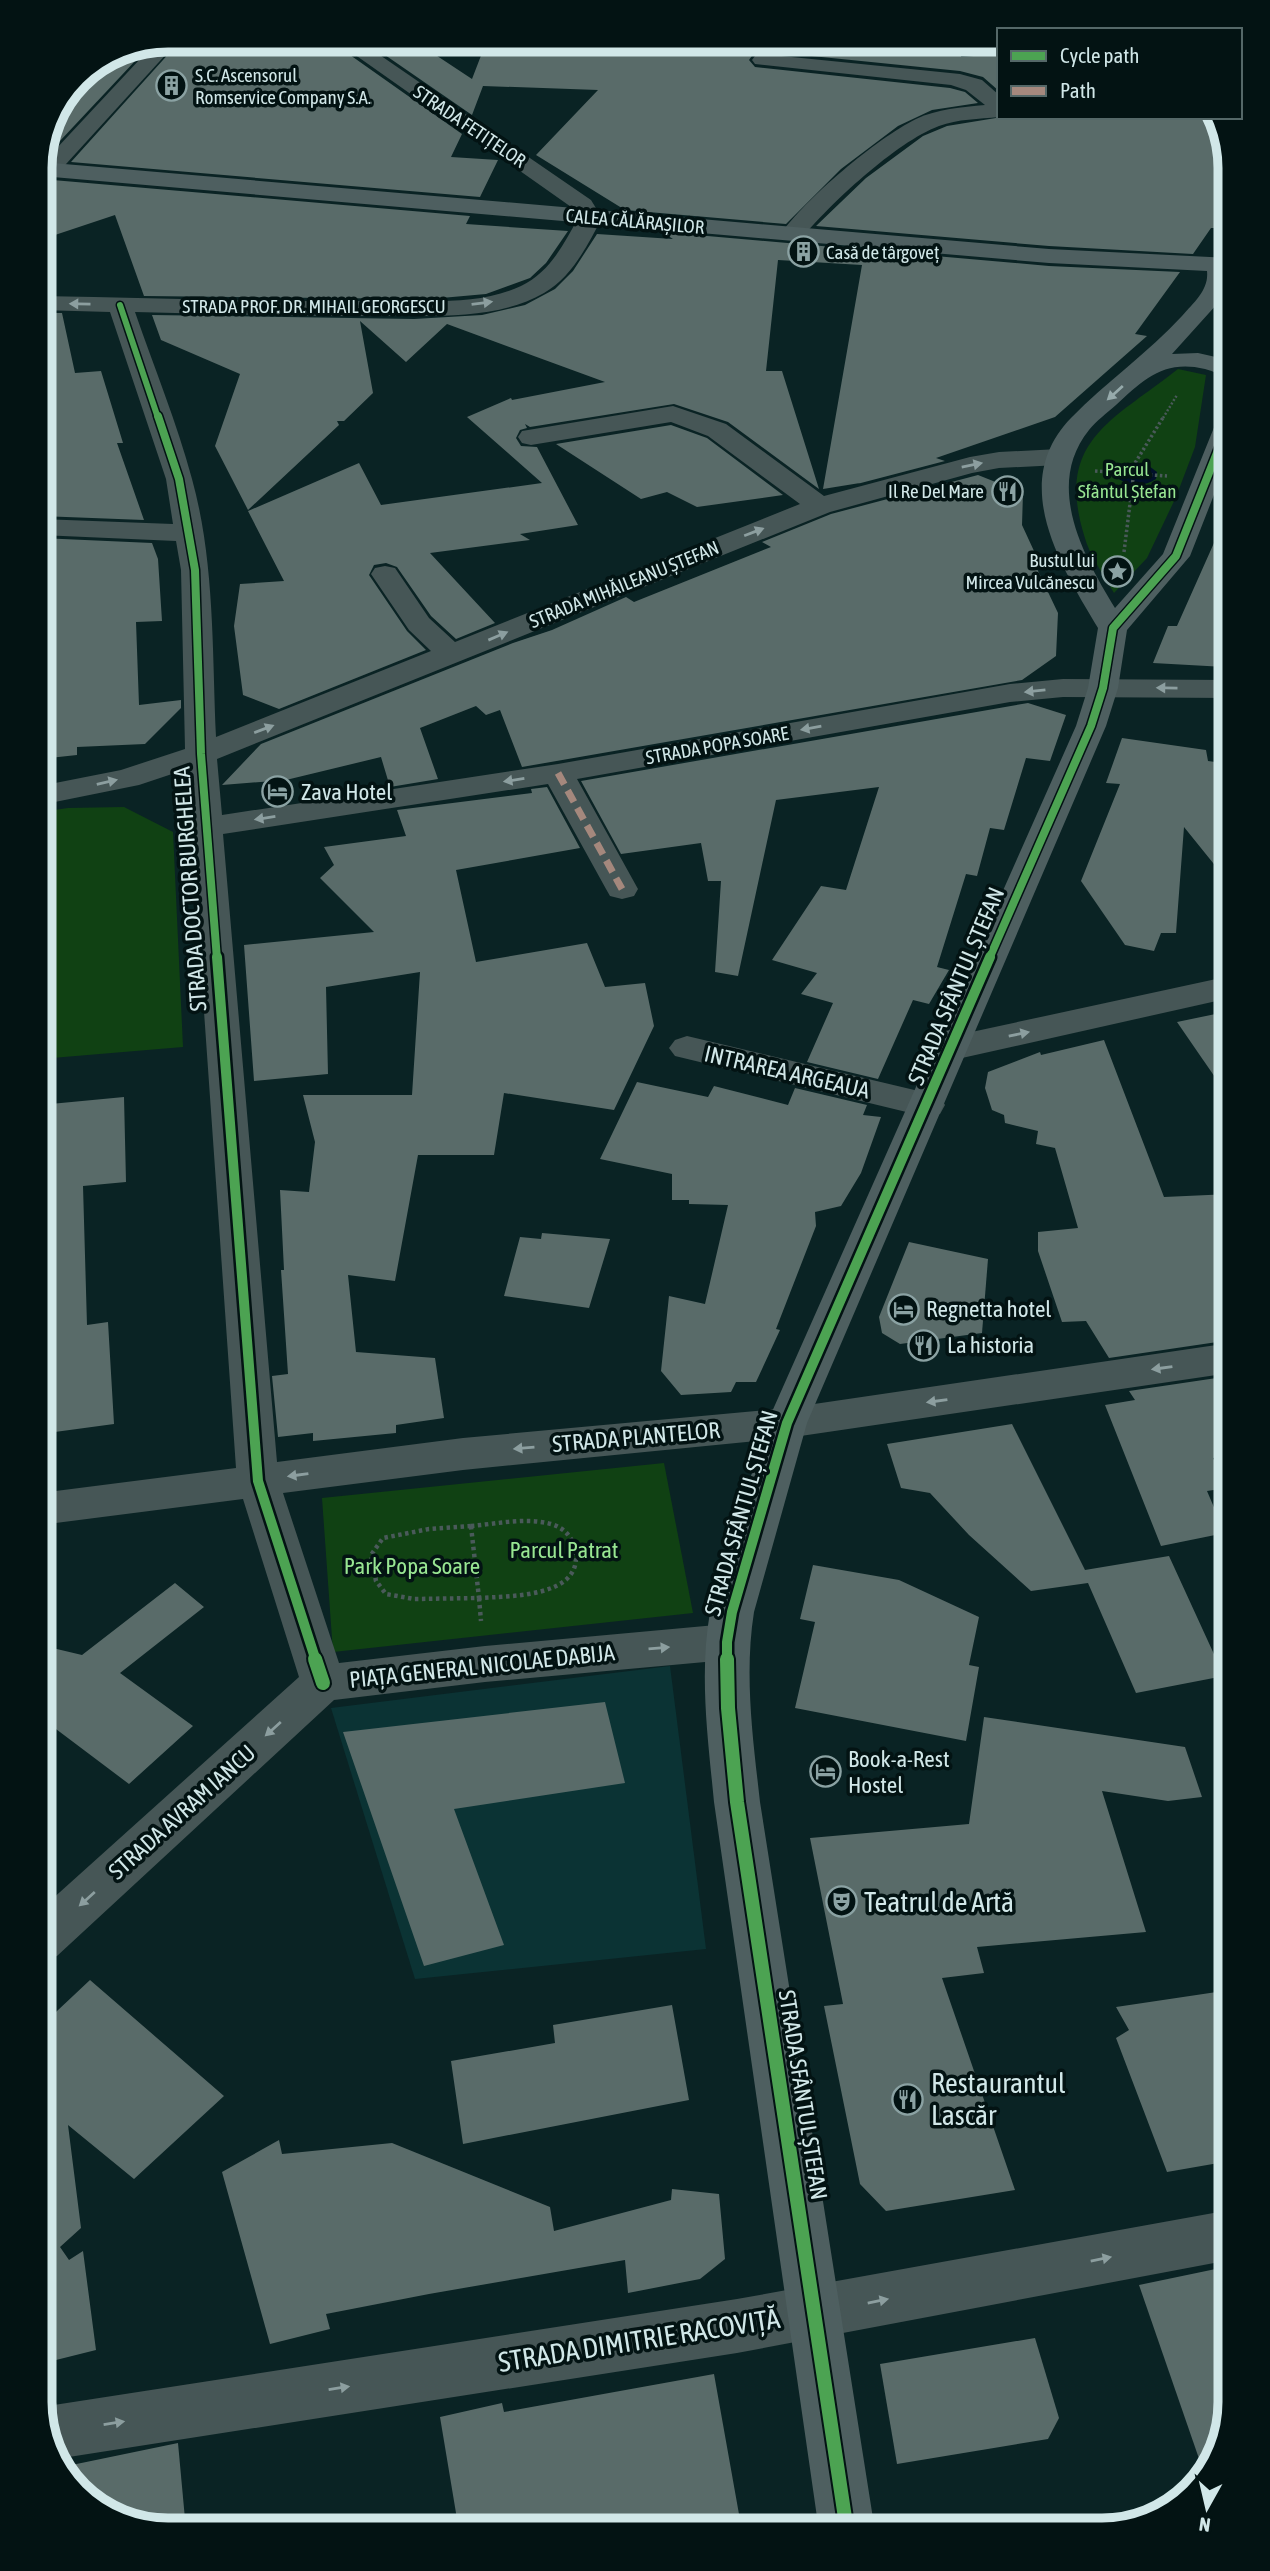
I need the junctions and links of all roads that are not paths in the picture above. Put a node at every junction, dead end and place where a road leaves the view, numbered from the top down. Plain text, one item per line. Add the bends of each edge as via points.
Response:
1 (362, 52) edge
2 (156, 54) edge
3 (762, 60) dead end
4 (997, 106) edge
5 (997, 108) edge
6 (53, 161) edge
7 (53, 171) edge
8 (590, 218) junction
9 (792, 235) junction
10 (1218, 265) edge
11 (1218, 285) edge
12 (53, 303) edge
13 (120, 305) junction
14 (1218, 366) edge
15 (1141, 369) junction
16 (531, 437) dead end
17 (1218, 449) edge
18 (1057, 462) junction
19 (820, 506) junction
20 (53, 528) edge
21 (190, 533) junction
22 (1070, 557) junction
23 (1170, 563) junction
24 (385, 575) dead end
25 (1113, 628) junction
26 (452, 655) junction
27 (1103, 688) junction
28 (1218, 689) edge
29 (201, 754) junction
30 (558, 773) junction
31 (53, 793) edge
32 (206, 827) junction
33 (622, 889) dead end
34 (1218, 990) edge
35 (687, 1048) dead end
36 (953, 1048) junction
37 (927, 1105) junction
38 (1218, 1360) edge
39 (787, 1423) junction
40 (258, 1481) junction
41 (52, 1507) edge
42 (727, 1642) junction
43 (323, 1683) junction
44 (52, 1930) edge
45 (1218, 2237) edge
46 (815, 2312) junction
47 (57, 2431) edge
48 (845, 2518) edge

1 - 8 street, STRADA FETIȚELOR via 574,198
2 - 6 street
3 - 4 street via 953,79 974,85
5 - 9 street via 940,118 915,129 834,194
7 - 8 street, CALEA CĂLĂRAȘILOR
8 - 9 street, CALEA CĂLĂRAȘILOR
13 -> 8 street, STRADA PROF. DR. MIHAIL GEORGESCU via 312,310 494,301 550,281
9 - 10 street, CALEA CĂLĂRAȘILOR
11 - 15 street via 1174,339
13 -> 12 street, STRADA PROF. DR. MIHAIL GEORGESCU
13 - 21 street, STRADA DOCTOR BURGHELEA via 165,432
14 - 15 street via 1181,359
15 -> 18 street via 1079,425
16 - 19 street via 673,414 716,430
17 - 23 street
19 -> 18 street, STRADA MIHĂILEANU ȘTEFAN via 970,465 999,460
18 - 22 street via 1057,513
26 -> 19 street, STRADA MIHĂILEANU ȘTEFAN
20 - 21 street
21 - 29 street, STRADA DOCTOR BURGHELEA via 198,609
22 - 23 street via 1087,575 1116,581 1143,579
22 - 25 street
23 - 25 street
24 - 26 street via 419,624
25 - 27 street, STRADA SFÂNTUL ȘTEFAN
29 -> 26 street, STRADA MIHĂILEANU ȘTEFAN
28 -> 27 street, STRADA POPA SOARE
27 -> 30 street, STRADA POPA SOARE via 1010,693
27 - 36 street, STRADA SFÂNTUL ȘTEFAN via 1084,744
31 -> 29 street via 128,778
29 - 32 street, STRADA DOCTOR BURGHELEA
30 -> 32 street, STRADA POPA SOARE
30 - 33 street
32 - 40 street, STRADA DOCTOR BURGHELEA
36 -> 34 street
35 - 37 street, INTRAREA ARGEAUA
36 - 37 street, STRADA SFÂNTUL ȘTEFAN
37 - 39 street, STRADA SFÂNTUL ȘTEFAN
38 -> 39 street, STRADA PLANTELOR
39 -> 40 street, STRADA PLANTELOR via 463,1454
39 - 42 street, STRADA SFÂNTUL ȘTEFAN
40 - 41 street, STRADA PLANTELOR
40 - 43 street, PIAȚA GENERAL NICOLAE DABIJA
43 -> 42 street, PIAȚA GENERAL NICOLAE DABIJA
42 - 46 street, STRADA SFÂNTUL ȘTEFAN via 737,1802
43 -> 44 street, STRADA AVRAM IANCU
46 -> 45 street, STRADA DIMITRIE RACOVIȚĂ
47 -> 46 street, STRADA DIMITRIE RACOVIȚĂ
46 - 48 street, STRADA SFÂNTUL ȘTEFAN

